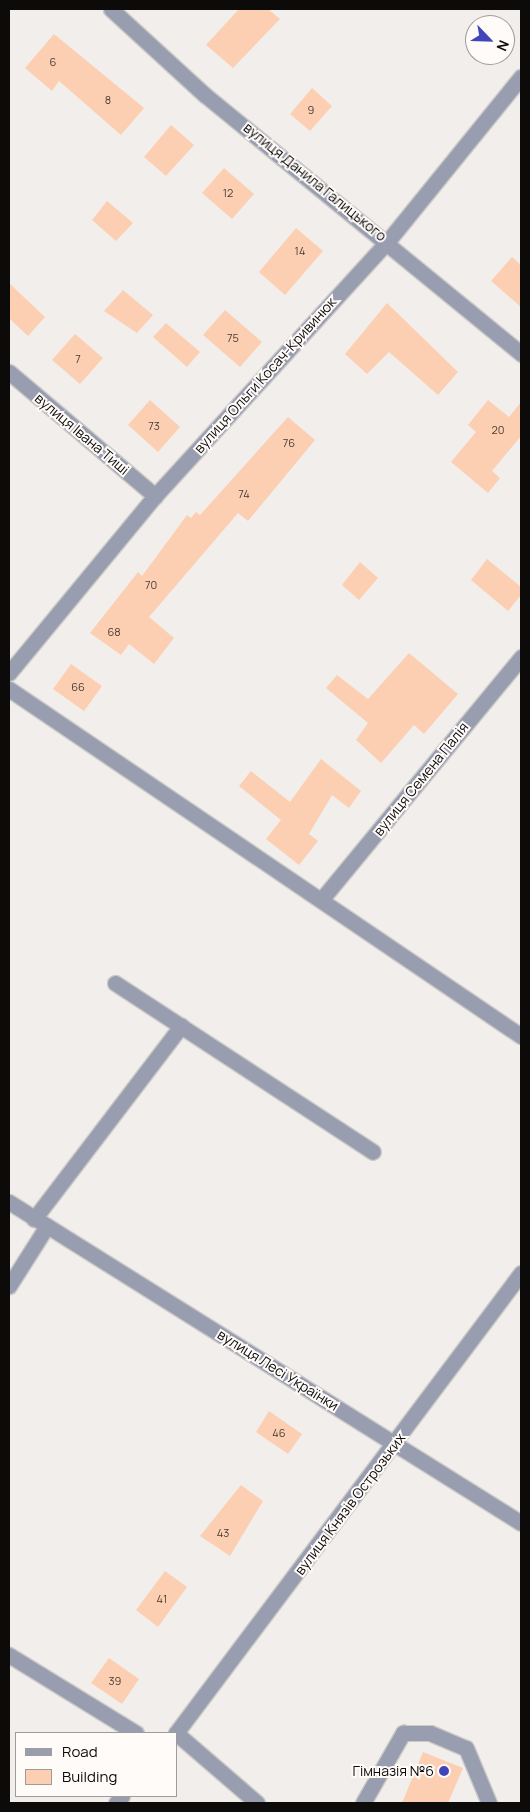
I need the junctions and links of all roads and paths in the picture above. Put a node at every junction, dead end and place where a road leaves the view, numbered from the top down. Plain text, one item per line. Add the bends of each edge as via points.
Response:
1 (111, 9) edge
2 (521, 77) edge
3 (388, 240) junction
4 (521, 354) edge
5 (9, 372) edge
6 (155, 496) junction
7 (521, 657) edge
8 (9, 673) edge
9 (9, 689) edge
10 (321, 900) junction
11 (115, 983) dead end
12 (181, 1026) junction
13 (521, 1036) edge
14 (373, 1152) dead end
15 (9, 1202) edge
16 (41, 1222) junction
17 (521, 1273) edge
18 (9, 1286) edge
19 (396, 1443) junction
20 (521, 1523) edge
21 (9, 1655) edge
22 (134, 1732) edge
23 (177, 1732) edge
24 (178, 1735) edge
25 (257, 1803) edge
26 (363, 1803) edge
27 (489, 1803) edge

1 - 3 street, вулиця Данила Галицького via 205,95
2 - 3 street, вулиця Ольги Косач-Кривинюк
3 - 4 street, вулиця Данила Галицького
3 - 6 street, вулиця Ольги Косач-Кривинюк
5 - 6 street, вулиця Івана Тиші
6 - 8 street, вулиця Ольги Косач-Кривинюк
7 - 10 street, вулиця Семена Палія
9 - 10 street
10 - 13 street
11 - 12 street
12 - 14 street
12 - 16 street
15 - 16 street, вулиця Лесі Українки
16 - 18 street
16 - 19 street, вулиця Лесі Українки
17 - 19 street, вулиця Князів Острозьких
19 - 20 street, вулиця Лесі Українки
19 - 23 street, вулиця Князів Острозьких
21 - 22 street
24 - 25 street
26 - 27 street via 403,1733 430,1734 466,1748

